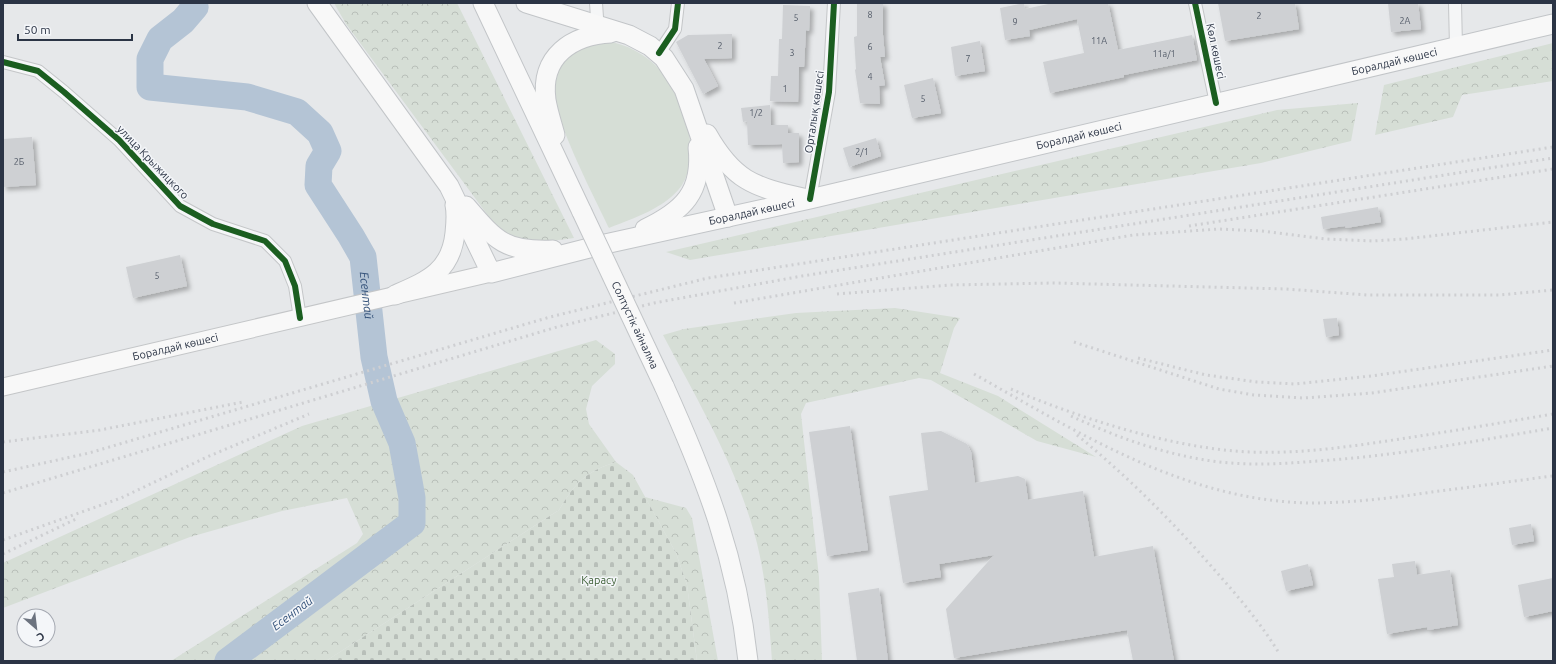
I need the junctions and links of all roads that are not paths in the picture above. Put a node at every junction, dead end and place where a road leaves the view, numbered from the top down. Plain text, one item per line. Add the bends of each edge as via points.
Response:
1 (317, 3) edge
2 (326, 3) edge
3 (473, 3) edge
4 (483, 3) edge
5 (526, 3) edge
6 (596, 3) edge
7 (678, 3) edge
8 (834, 3) edge
9 (1196, 3) edge
10 (1455, 3) edge
11 (1553, 24) edge
12 (598, 30) junction
13 (337, 31) junction
14 (501, 41) junction
15 (1456, 46) junction
16 (659, 53) junction
17 (3, 62) edge
18 (1216, 103) junction
19 (690, 106) junction
20 (449, 186) junction
21 (573, 194) junction
22 (810, 199) junction
23 (728, 217) junction
24 (598, 246) junction
25 (491, 273) junction
26 (395, 295) junction
27 (300, 318) junction
28 (3, 387) edge
29 (748, 661) edge

1 - 13 main road
2 - 13 main road
3 - 14 main road
4 - 14 main road, Солтүстік айналма
5 - 12 main road
6 - 12 street
7 - 16 street via 675,29
8 - 22 street, Орталық көшесі via 829,92
9 - 18 street, Көл көшесі
10 - 15 street
11 - 15 main road, Боралдай көшесі
12 - 16 main road via 628,35
12 - 21 main road via 560,51 548,67 546,77 548,110
13 - 20 main road
14 - 21 main road, Солтүстік айналма
15 - 18 main road, Боралдай көшесі
16 - 19 main road via 677,76
17 - 27 street, улица Крыжицкого via 38,71 64,92 119,140 180,206 212,224 265,241 285,261 295,286
18 - 22 main road, Боралдай көшесі
19 - 22 main road via 719,154 738,175 762,188
19 - 23 main road
19 - 24 main road via 699,168 695,186 688,199 662,221
20 - 24 main road via 490,233 508,246 536,250
20 - 25 main road
20 - 26 main road via 456,207 456,220 454,240 445,264 440,271 423,283
21 - 29 main road, Солтүстік айналма, bridge via 664,386 703,476 732,566
22 - 23 main road, Боралдай көшесі
23 - 24 main road, Боралдай көшесі
24 - 25 main road, Боралдай көшесі
25 - 26 main road, Боралдай көшесі
26 - 27 main road, Боралдай көшесі
27 - 28 main road, Боралдай көшесі

